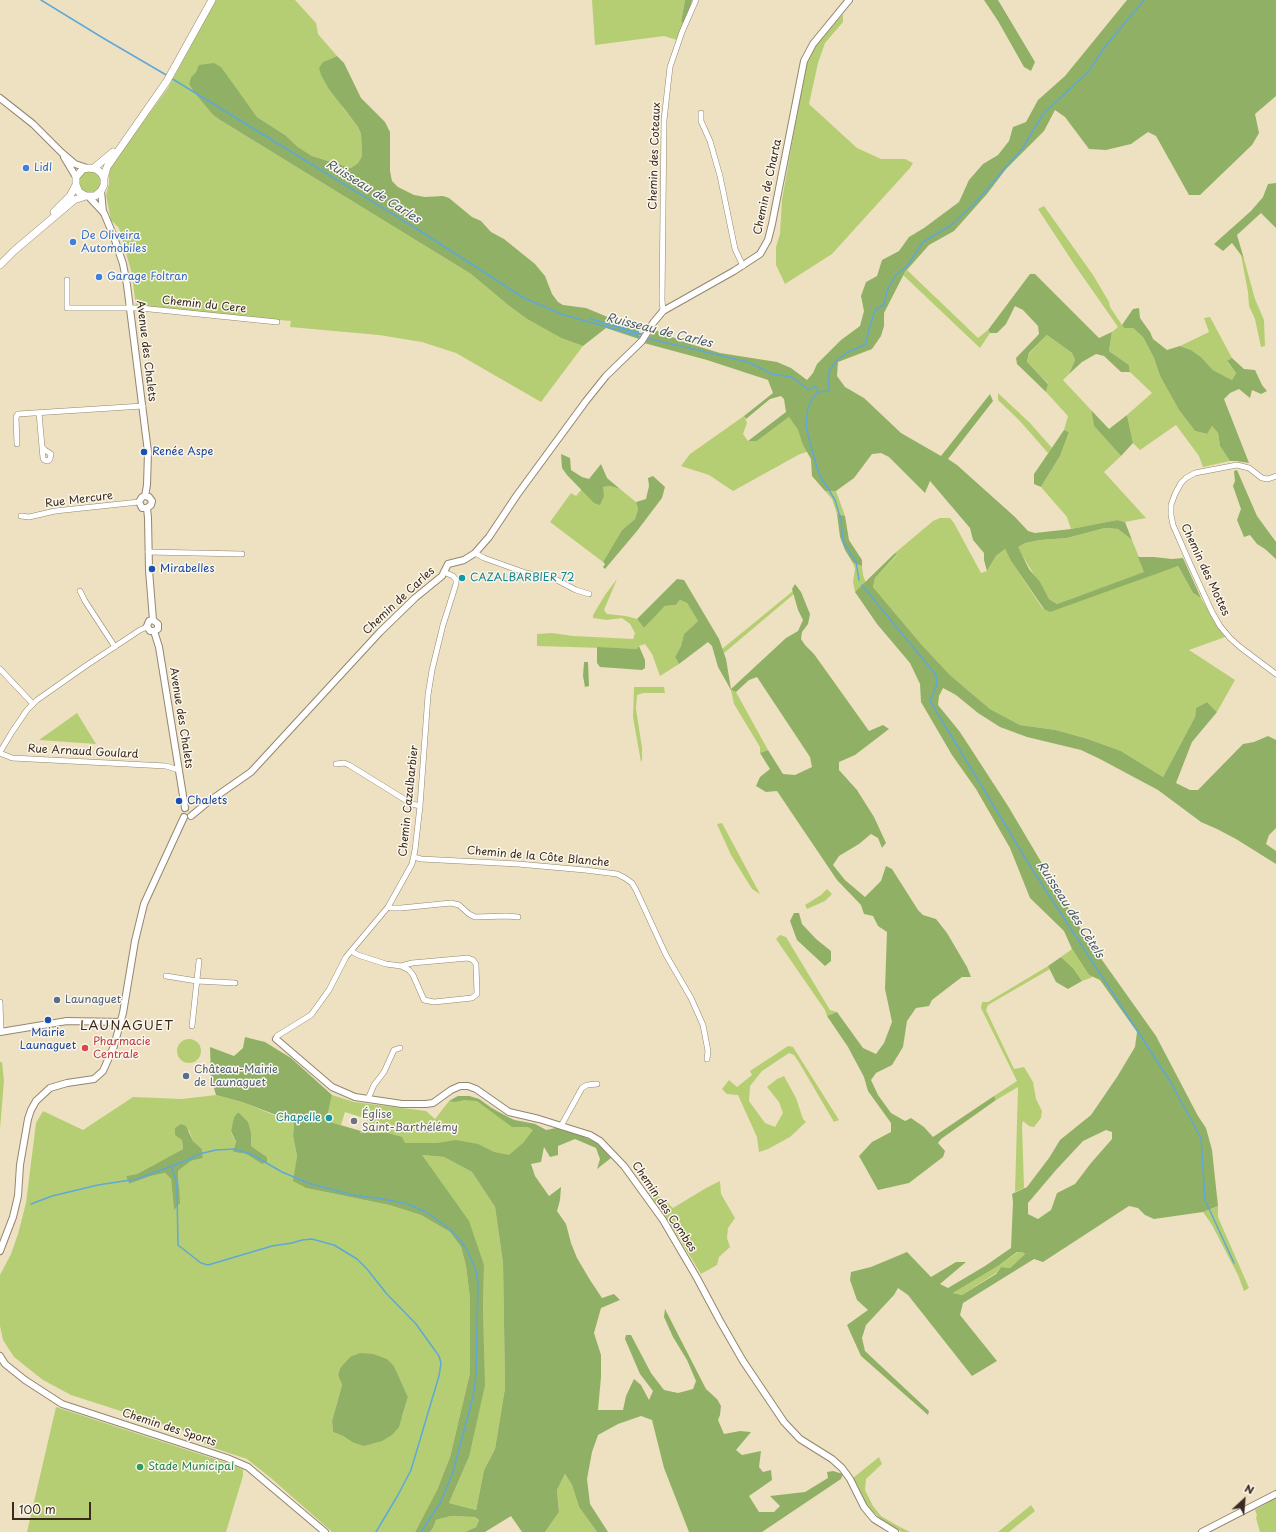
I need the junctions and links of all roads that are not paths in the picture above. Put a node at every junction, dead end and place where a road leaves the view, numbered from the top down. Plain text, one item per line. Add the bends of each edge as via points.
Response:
1 (212, 0) edge
2 (849, 0) edge
3 (695, 3) edge
4 (0, 98) edge
5 (0, 101) edge
6 (10, 106) junction
7 (701, 113) dead end
8 (120, 147) junction
9 (61, 152) junction
10 (90, 168) junction
11 (76, 177) junction
12 (104, 178) junction
13 (76, 185) junction
14 (101, 191) junction
15 (88, 196) junction
16 (104, 213) junction
17 (38, 230) junction
18 (15, 250) junction
19 (0, 260) edge
20 (0, 265) edge
21 (743, 266) junction
22 (67, 280) dead end
23 (130, 308) junction
24 (663, 311) junction
25 (277, 322) dead end
26 (648, 331) joint
27 (143, 406) junction
28 (39, 413) junction
29 (17, 444) dead end
30 (42, 446) dead end
31 (1276, 476) edge
32 (145, 496) junction
33 (139, 502) junction
34 (146, 508) junction
35 (21, 516) dead end
36 (148, 552) junction
37 (475, 552) junction
38 (242, 554) dead end
39 (444, 572) junction
40 (80, 591) dead end
41 (589, 594) dead end
42 (153, 620) junction
43 (147, 627) junction
44 (154, 631) junction
45 (115, 647) junction
46 (0, 669) edge
47 (1276, 674) edge
48 (33, 704) junction
49 (1, 749) edge
50 (177, 761) junction
51 (336, 764) dead end
52 (166, 766) junction
53 (179, 770) junction
54 (208, 802) junction
55 (420, 806) junction
56 (186, 808) junction
57 (187, 816) junction
58 (414, 857) junction
59 (388, 907) junction
60 (518, 917) dead end
61 (351, 951) junction
62 (200, 961) dead end
63 (401, 966) junction
64 (166, 976) dead end
65 (197, 981) junction
66 (235, 983) dead end
67 (0, 1002) edge
68 (121, 1022) junction
69 (192, 1026) dead end
70 (1, 1032) edge
71 (276, 1039) joint
72 (400, 1048) dead end
73 (707, 1059) dead end
74 (597, 1084) dead end
75 (368, 1099) junction
76 (561, 1126) junction
77 (0, 1251) edge
78 (0, 1356) edge
79 (1276, 1494) edge
80 (325, 1532) edge
81 (895, 1532) edge
82 (1203, 1532) edge

1 - 8 main road via 167,81
2 - 21 street, Chemin de Charta via 813,44 804,61 768,240 760,254
3 - 24 street, Chemin des Coteaux via 670,67 664,120
4 - 6 street
5 - 6 street
6 - 9 street via 33,124
7 - 21 street via 701,121 720,176 735,249
8 - 10 main road
8 - 12 main road via 107,167
9 - 10 street via 75,164
9 - 11 street
10 - 11 main road via 80,171
10 - 12 main road via 99,171
11 - 13 main road
12 - 14 main road
13 - 15 main road via 79,192
13 - 17 main road via 70,196
14 - 15 main road via 95,196
14 - 16 street, Avenue des Chalets
15 - 16 street, Avenue des Chalets
15 - 17 main road via 74,200
16 - 23 street, Avenue des Chalets via 123,264
17 - 18 main road
18 - 19 main road
18 - 20 main road
21 - 24 street, Chemin de Charta
22 - 23 street, Chemin du Cere via 67,308
23 - 25 street, Chemin du Cere
23 - 27 street, Avenue des Chalets
24 - 26 street, Chemin de Charta
26 - 37 street, Chemin de Carles via 642,341 606,376 586,401 489,537
27 - 28 street
27 - 32 street, Avenue des Chalets via 148,452
28 - 29 street via 18,414
28 - 30 street
31 - 47 street, Chemin des Mottes via 1262,478 1249,468 1237,465 1196,473 1181,482 1171,505 1171,515 1191,566 1220,626 1230,638
32 - 33 street
32 - 34 street, Avenue des Chalets via 152,503
33 - 34 street
33 - 35 street, Rue Mercure
34 - 36 street, Avenue des Chalets
36 - 38 street
36 - 42 street, Avenue des Chalets
37 - 39 street, Chemin de Carles via 464,560 449,563
37 - 41 street via 484,558 526,573 555,579
39 - 54 street, Chemin de Carles via 439,580 415,598 380,632 251,772
39 - 55 street, Chemin Cazalbarbier via 453,576 456,584 432,670
40 - 45 street
42 - 43 street via 149,621
42 - 44 street, Avenue des Chalets via 158,624 158,629
43 - 44 street
43 - 45 street
44 - 50 street, Avenue des Chalets via 159,647
45 - 48 street
46 - 48 street
48 - 49 street
49 - 52 street, Rue Arnaud Goulard via 12,758
50 - 52 street, Rue Arnaud Goulard
50 - 53 street, Avenue des Chalets
51 - 55 street via 349,765 412,804
52 - 53 street, Rue Arnaud Goulard
53 - 56 street, Avenue des Chalets
54 - 56 street, Chemin de Carles
54 - 57 street, Chemin de Carles
55 - 58 street, Chemin Cazalbarbier
56 - 57 street, Avenue des Chalets via 182,812
57 - 68 street, Avenue des Chalets via 157,874 142,912
58 - 59 street, Chemin Cazalbarbier
58 - 73 street, Chemin de la Côte Blanche via 585,870 617,874 625,878 636,890 666,955 691,998 703,1025
59 - 60 street via 451,903 459,905 475,917
59 - 61 street, Chemin Cazalbarbier
61 - 63 street via 386,964
61 - 71 street, Chemin Cazalbarbier via 340,967 330,990 311,1015
62 - 65 street
63 - 63 street via 413,975 424,1000 434,1002 472,998 477,994 476,964 468,958
64 - 65 street
65 - 66 street
65 - 69 street
67 - 70 street
68 - 70 street via 67,1021
68 - 77 street via 109,1058 99,1076 50,1088 36,1101 31,1110 20,1164 18,1196
71 - 75 street, Chemin des Combes via 332,1087 346,1094
72 - 75 street via 394,1050
74 - 76 street via 582,1088
75 - 76 street, Chemin des Combes via 402,1104 426,1104 433,1103 460,1086 468,1086 509,1112
76 - 81 street, Chemin des Combes via 590,1135 600,1141 624,1166 671,1233 720,1321 784,1422 800,1439 842,1468 864,1507 874,1519
78 - 80 street, Chemin des Sports via 5,1364 25,1380 62,1404 244,1465
79 - 82 street

